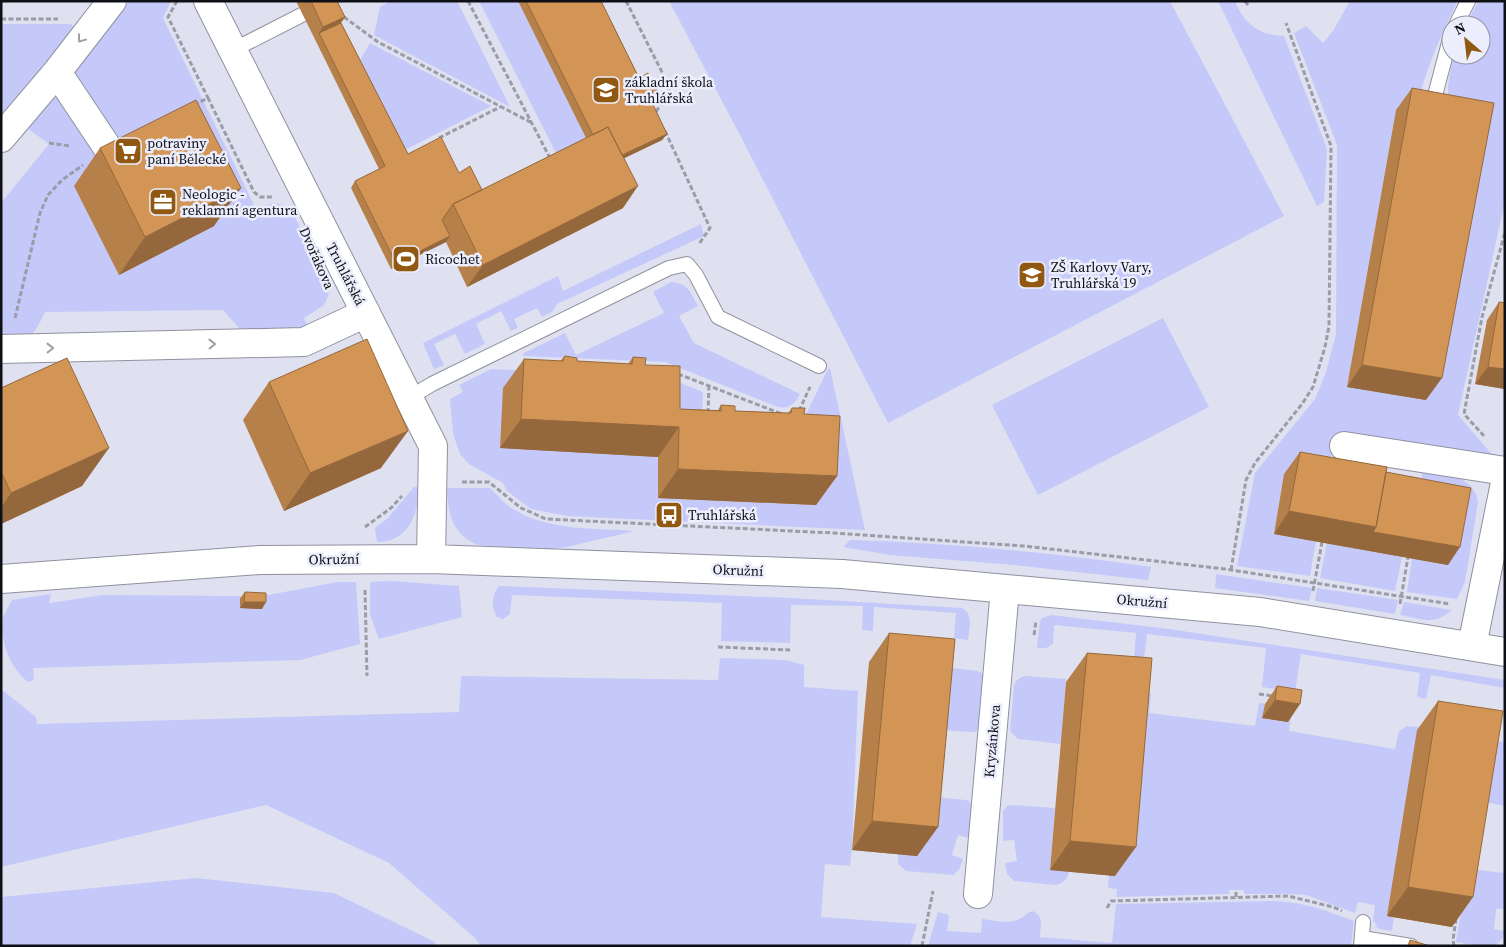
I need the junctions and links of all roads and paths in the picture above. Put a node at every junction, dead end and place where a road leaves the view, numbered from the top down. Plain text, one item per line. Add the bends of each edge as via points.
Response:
1 (177, 1) edge
2 (208, 1) edge
3 (468, 1) edge
4 (626, 1) edge
5 (1245, 1) edge
6 (1468, 1) edge
7 (327, 2) edge
8 (1248, 5) dead end
9 (104, 10) edge
10 (1461, 15) edge
11 (1, 19) edge
12 (1286, 23) dead end
13 (233, 50) junction
14 (1443, 65) edge
15 (56, 72) junction
16 (208, 98) junction
17 (1433, 103) edge
18 (191, 106) edge
19 (501, 107) junction
20 (660, 120) edge
21 (532, 123) junction
22 (664, 130) edge
23 (1, 138) edge
24 (435, 140) edge
25 (107, 147) joint
26 (550, 158) edge
27 (279, 196) dead end
28 (1505, 232) edge
29 (687, 264) junction
30 (366, 313) junction
31 (4, 349) edge
32 (820, 366) joint
33 (677, 374) edge
34 (709, 386) junction
35 (408, 398) junction
36 (777, 412) junction
37 (708, 415) edge
38 (786, 416) edge
39 (777, 420) edge
40 (795, 420) edge
41 (1489, 442) dead end
42 (1344, 446) dead end
43 (1505, 471) edge
44 (461, 482) dead end
45 (1505, 483) edge
46 (403, 495) dead end
47 (367, 527) junction
48 (358, 528) dead end
49 (1322, 542) edge
50 (431, 558) junction
51 (1408, 558) edge
52 (367, 559) junction
53 (1231, 570) junction
54 (1, 579) edge
55 (1314, 583) junction
56 (1005, 589) junction
57 (1313, 592) dead end
58 (1401, 597) junction
59 (1399, 606) dead end
60 (1480, 609) junction
61 (1472, 646) junction
62 (718, 647) dead end
63 (790, 650) dead end
64 (1505, 652) edge
65 (367, 676) dead end
66 (1259, 694) dead end
67 (1277, 697) edge
68 (1236, 890) dead end
69 (932, 891) dead end
70 (978, 894) dead end
71 (1236, 898) junction
72 (1107, 908) dead end
73 (1458, 910) edge
74 (1363, 922) joint
75 (1361, 942) edge
76 (922, 946) edge
77 (1411, 946) edge
78 (1454, 946) edge

1 - 16 path via 168,17
2 - 13 street, Truhlářská
3 - 21 path
4 - 20 path via 670,88 656,112
5 - 8 path
6 - 10 lane
7 - 13 lane
7 - 19 path via 378,42
9 - 11 path
9 -> 15 street
12 - 53 path via 1331,146 1329,326 1313,387 1255,463 1246,480
13 - 30 street, Truhlářská
14 - 17 lane
15 - 23 street
15 - 25 street
16 - 18 path
16 - 27 path via 254,192 260,197
19 - 21 path
19 - 24 path
21 - 26 path
22 - 29 path via 710,228
25 - 31 path via 62,180 48,195 40,212
28 - 41 path via 1482,317 1464,414
29 - 32 lane via 718,317
29 - 35 lane via 669,268
31 -> 30 street via 304,342
30 - 35 street, Truhlářská
32 - 40 path
33 - 34 path
34 - 36 path
34 - 37 path
35 - 50 street, Truhlářská via 433,446
36 - 38 path
36 - 39 path
42 - 43 street
44 - 53 path via 489,482 521,508 546,519 1024,546
45 - 60 street
46 - 47 path
47 - 48 path
47 - 52 path
49 - 55 path
50 - 52 street, Okružní
50 - 56 street, Okružní via 842,574
51 - 58 path
52 - 54 street, Okružní via 260,560
52 - 65 path
53 - 55 path
55 - 57 path
55 - 58 path
56 - 61 street, Okružní via 1260,612
56 - 70 street, Kryzánkova
58 - 59 path
58 - 60 path
60 - 61 street
61 - 64 street, Okružní
62 - 63 path
66 - 67 path
68 - 71 path
69 - 76 path
71 - 72 path via 1111,901
71 - 74 path via 1288,896 1333,907
73 - 78 path
74 - 75 lane
75 - 77 lane

